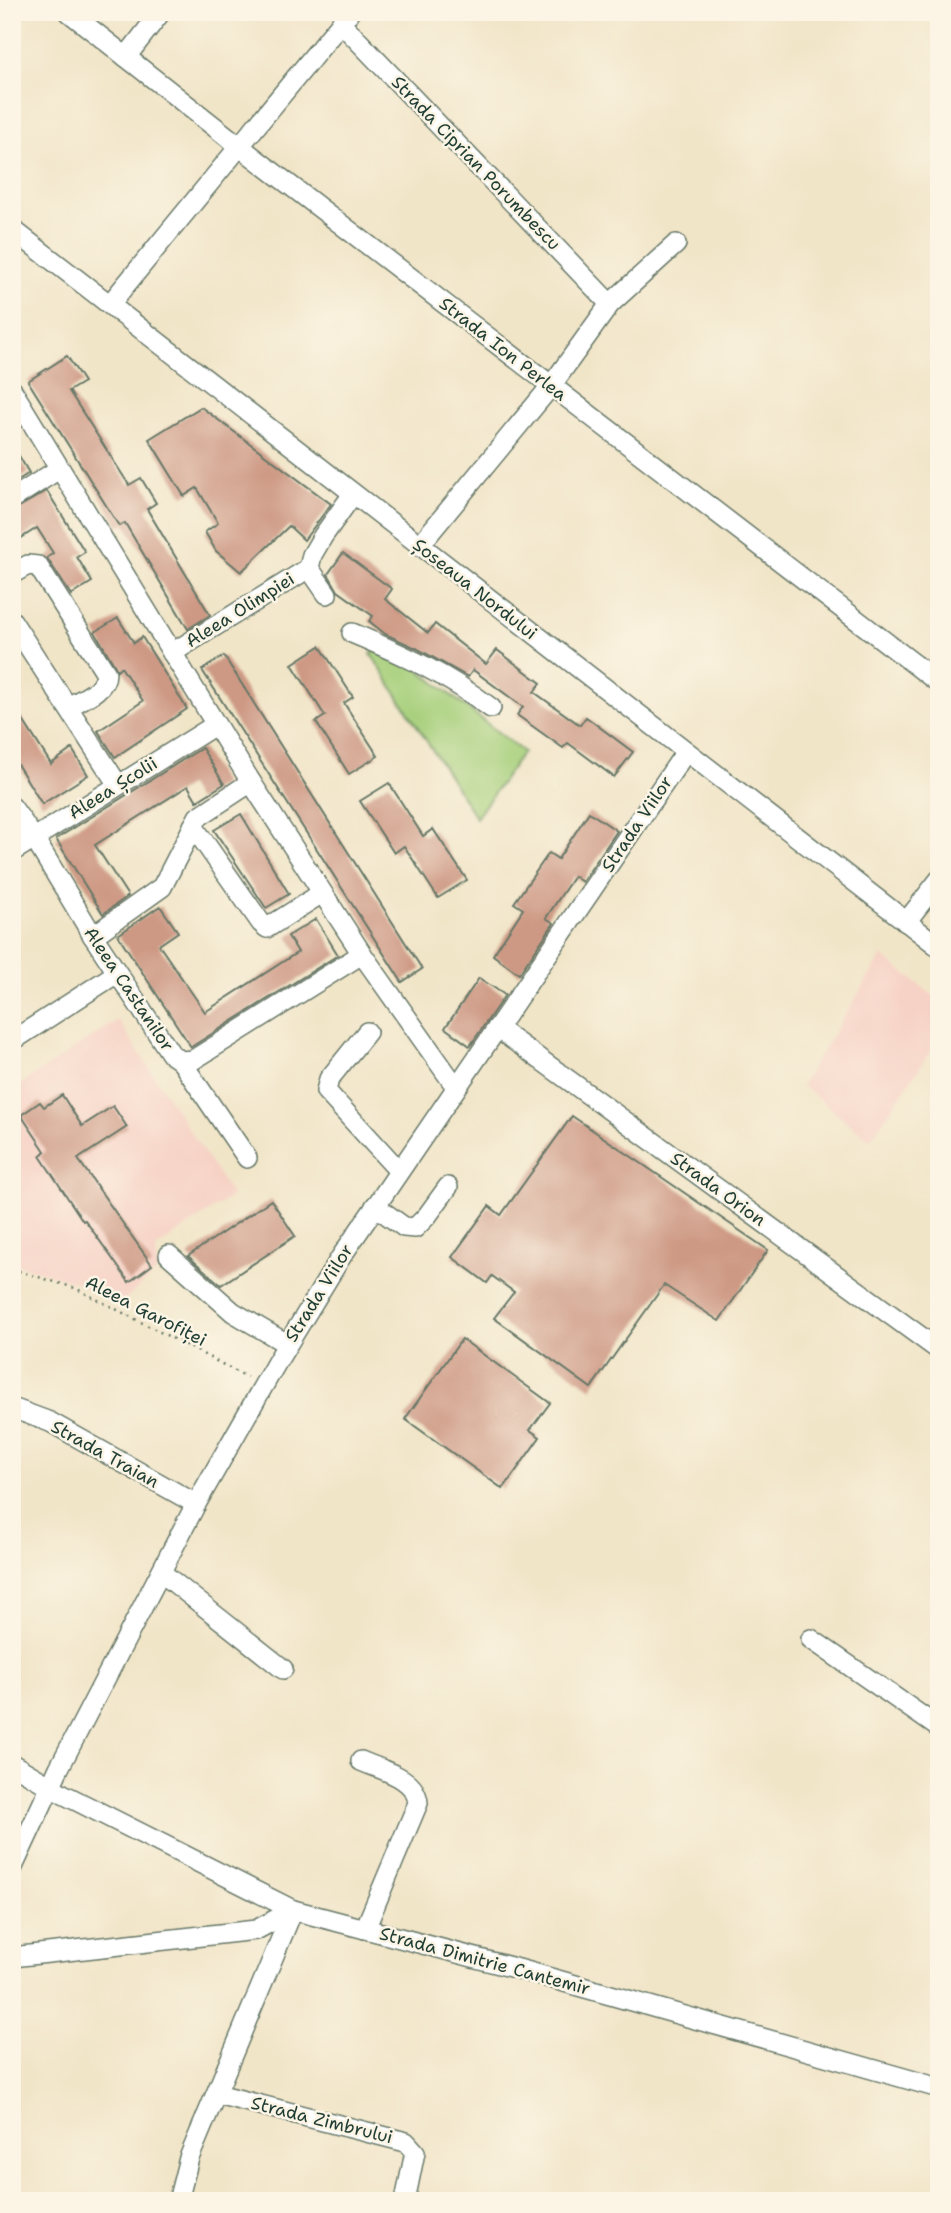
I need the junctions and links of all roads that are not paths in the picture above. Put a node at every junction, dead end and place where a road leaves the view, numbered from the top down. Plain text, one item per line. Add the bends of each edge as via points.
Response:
1 (69, 12) edge
2 (161, 12) edge
3 (346, 17) edge
4 (127, 57) junction
5 (239, 146) junction
6 (12, 229) edge
7 (676, 244) dead end
8 (110, 303) junction
9 (610, 304) junction
10 (551, 386) junction
11 (12, 390) edge
12 (59, 469) junction
13 (353, 494) junction
14 (12, 499) edge
15 (419, 546) junction
16 (309, 568) junction
17 (12, 574) edge
18 (327, 594) dead end
19 (12, 621) edge
20 (352, 633) dead end
21 (172, 653) junction
22 (939, 683) edge
23 (68, 707) junction
24 (491, 708) dead end
25 (215, 724) junction
26 (685, 753) junction
27 (251, 782) junction
28 (118, 785) junction
29 (12, 807) edge
30 (193, 826) junction
31 (34, 838) junction
32 (12, 852) edge
33 (939, 880) edge
34 (322, 893) junction
35 (906, 922) junction
36 (93, 936) junction
37 (939, 947) edge
38 (362, 954) junction
39 (117, 973) junction
40 (497, 1028) junction
41 (367, 1032) dead end
42 (12, 1041) edge
43 (181, 1061) junction
44 (456, 1087) junction
45 (247, 1158) dead end
46 (400, 1171) junction
47 (448, 1187) dead end
48 (375, 1206) junction
49 (169, 1255) dead end
50 (287, 1344) junction
51 (939, 1350) edge
52 (12, 1408) edge
53 (196, 1504) junction
54 (162, 1573) junction
55 (811, 1639) dead end
56 (283, 1670) dead end
57 (939, 1728) edge
58 (361, 1761) dead end
59 (12, 1764) edge
60 (50, 1786) junction
61 (12, 1869) edge
62 (293, 1910) junction
63 (365, 1928) junction
64 (12, 1957) edge
65 (939, 2088) edge
66 (217, 2094) junction
67 (178, 2201) edge
68 (405, 2201) edge

1 - 4 street, Strada Ion Perlea
2 - 4 street
3 - 5 street, Strada Ciprian Porumbescu
3 - 9 street, Strada Ciprian Porumbescu
4 - 5 street, Strada Ion Perlea
5 - 8 street, Strada Ciprian Porumbescu
5 - 10 street, Strada Ion Perlea
6 - 8 street, Șoseaua Nordului
7 - 9 street
8 - 13 street, Șoseaua Nordului
9 - 10 street
10 - 15 street
10 - 22 street, Strada Ion Perlea
11 - 12 street
12 - 14 street
12 - 21 street
13 - 15 street, Șoseaua Nordului
13 - 16 street, Aleea Olimpiei via 323,536
15 - 26 street, Șoseaua Nordului
16 - 18 street, Aleea Olimpiei
16 - 21 street, Aleea Olimpiei
17 - 23 street via 28,565 38,566 106,673 102,686
19 - 23 street
20 - 24 street via 411,658
21 - 25 street
23 - 28 street
25 - 27 street
25 - 28 street, Aleea Școlii
26 - 35 street, Șoseaua Nordului
26 - 40 street, Strada Viilor
27 - 30 street via 198,817
27 - 34 street
28 - 31 street, Aleea Școlii
29 - 31 street, Aleea Castanilor
30 - 34 street via 267,928
30 - 36 street via 162,887
31 - 32 street, Aleea Școlii
31 - 36 street, Aleea Castanilor
33 - 35 street
34 - 38 street
35 - 37 street, Șoseaua Nordului
36 - 39 street, Aleea Castanilor
38 - 43 street, Aleea Castanilor via 193,1060
38 - 44 street
39 - 42 street
39 - 43 street, Aleea Castanilor via 171,1054
40 - 44 street, Strada Viilor
40 - 51 street, Strada Orion
41 - 46 street via 329,1079 326,1091
43 - 45 street
44 - 46 street, Strada Viilor
46 - 48 street, Strada Viilor
47 - 48 street via 415,1228 404,1227
48 - 50 street, Strada Viilor
49 - 50 street via 233,1312
50 - 53 street, Strada Viilor
52 - 53 street, Strada Traian via 50,1422
53 - 54 street, Strada Viilor
54 - 56 street
54 - 60 street, Strada Viilor
55 - 57 street
58 - 63 street via 409,1783 418,1803
59 - 60 street, Strada Dimitrie Cantemir
60 - 61 street, Strada Viilor
60 - 62 street, Strada Dimitrie Cantemir
62 - 63 street, Strada Dimitrie Cantemir
62 - 64 street via 256,1930
62 - 66 street
63 - 65 street, Strada Dimitrie Cantemir
66 - 67 street via 189,2158
66 - 68 street, Strada Zimbrului via 406,2141 415,2152

